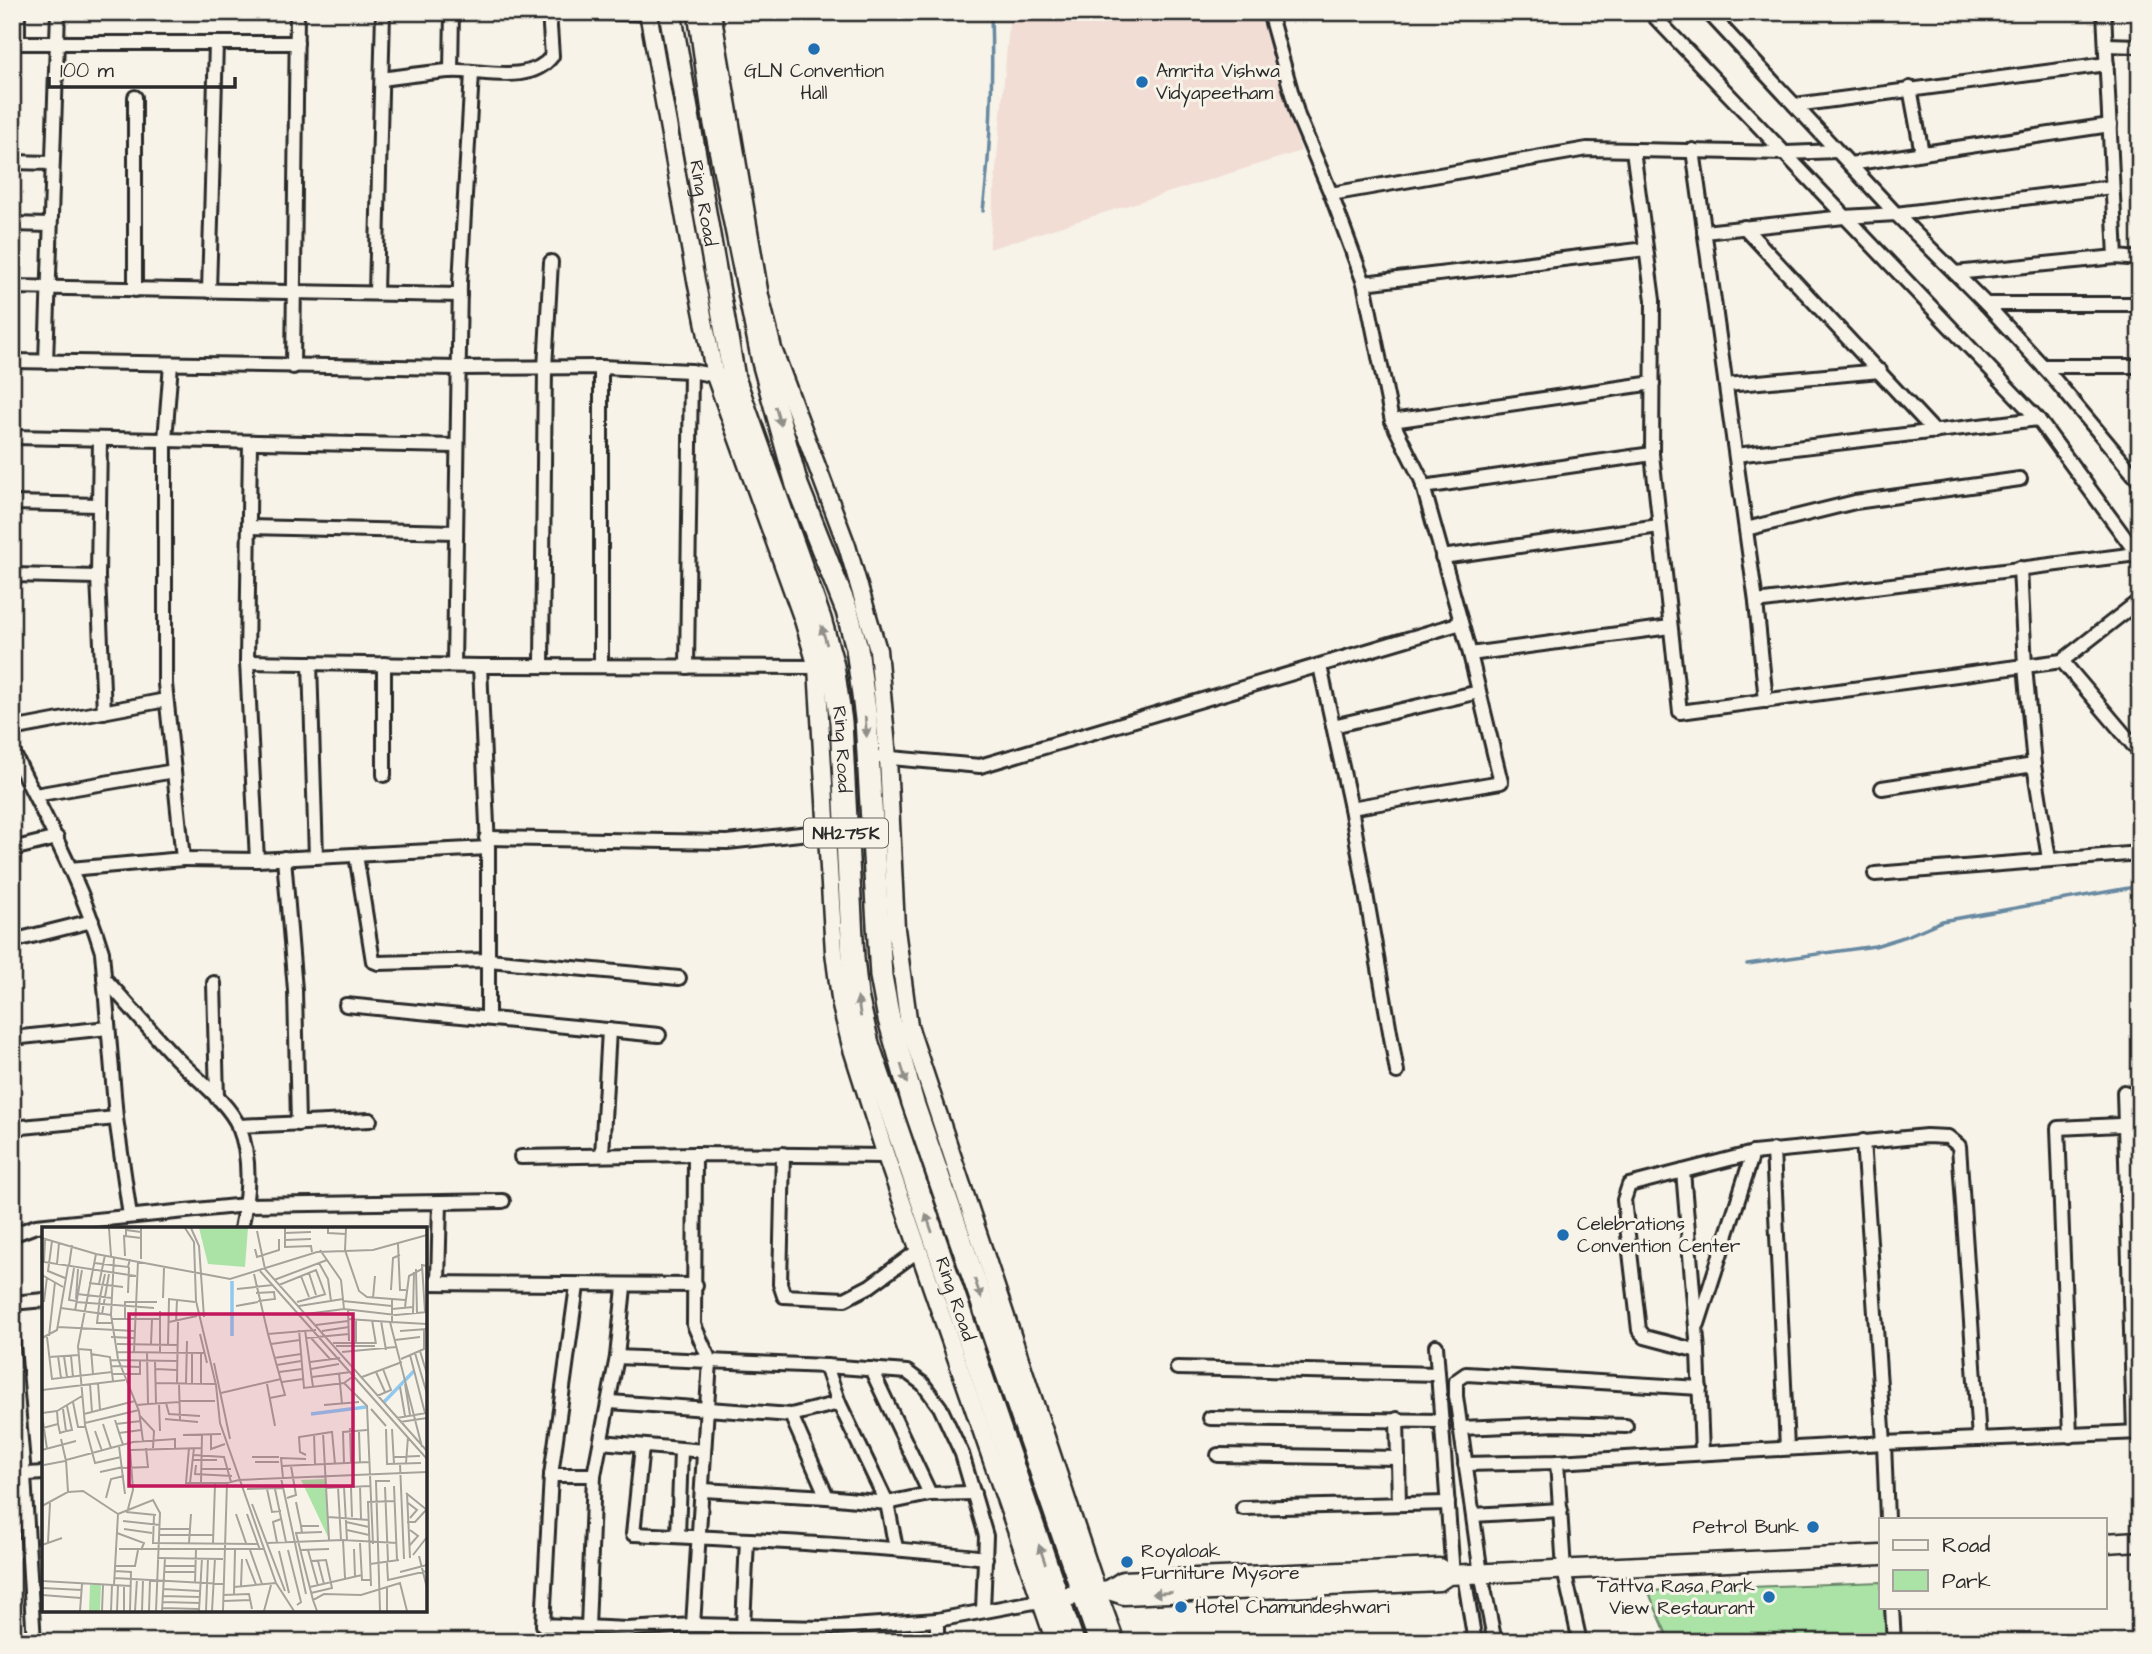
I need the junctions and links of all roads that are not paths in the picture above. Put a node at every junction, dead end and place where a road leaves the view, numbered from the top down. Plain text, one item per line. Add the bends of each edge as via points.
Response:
1 (19, 12) edge
2 (58, 12) edge
3 (297, 12) edge
4 (383, 12) edge
5 (452, 12) edge
6 (549, 12) edge
7 (593, 12) edge
8 (699, 12) edge
9 (712, 12) edge
10 (1269, 12) edge
11 (1650, 12) edge
12 (1708, 12) edge
13 (2105, 12) edge
14 (656, 13) edge
15 (15, 43) edge
16 (57, 43) junction
17 (216, 43) junction
18 (297, 43) junction
19 (2106, 45) junction
20 (2140, 46) edge
21 (2107, 64) junction
22 (451, 71) junction
23 (472, 73) junction
24 (382, 79) junction
25 (1910, 88) junction
26 (135, 97) dead end
27 (1794, 105) junction
28 (2110, 125) junction
29 (1633, 150) junction
30 (1693, 150) junction
31 (1837, 151) junction
32 (1786, 153) junction
33 (1922, 153) junction
34 (12, 162) edge
35 (52, 163) junction
36 (1850, 164) junction
37 (2112, 187) junction
38 (1331, 194) junction
39 (1896, 214) junction
40 (1844, 217) junction
41 (12, 224) edge
42 (50, 225) junction
43 (1744, 227) junction
44 (1704, 232) junction
45 (1646, 249) junction
46 (2116, 257) junction
47 (2140, 259) edge
48 (551, 262) dead end
49 (1955, 273) junction
50 (1364, 283) junction
51 (12, 287) edge
52 (47, 288) junction
53 (135, 290) junction
54 (209, 291) junction
55 (295, 293) junction
56 (376, 293) junction
57 (460, 295) junction
58 (1986, 304) junction
59 (2140, 304) edge
60 (12, 361) edge
61 (46, 362) junction
62 (171, 364) junction
63 (2043, 366) junction
64 (2140, 366) edge
65 (293, 367) junction
66 (601, 367) junction
67 (459, 368) junction
68 (545, 368) junction
69 (691, 371) junction
70 (1880, 372) junction
71 (725, 377) junction
72 (1653, 383) junction
73 (1726, 385) junction
74 (2038, 419) junction
75 (1392, 421) junction
76 (1934, 432) junction
77 (12, 437) edge
78 (100, 439) junction
79 (165, 440) junction
80 (250, 442) junction
81 (457, 446) junction
82 (1651, 454) junction
83 (1735, 455) junction
84 (2020, 480) dead end
85 (2140, 482) edge
86 (1423, 487) junction
87 (12, 503) edge
88 (99, 505) junction
89 (1659, 526) junction
90 (248, 527) junction
91 (1746, 529) junction
92 (456, 533) junction
93 (2138, 556) edge
94 (1442, 557) junction
95 (2020, 568) junction
96 (12, 575) edge
97 (98, 577) junction
98 (2140, 600) edge
99 (1756, 602) junction
100 (1461, 623) junction
101 (1670, 627) junction
102 (1470, 654) junction
103 (2062, 661) junction
104 (247, 662) junction
105 (310, 663) junction
106 (384, 664) junction
107 (542, 664) junction
108 (454, 665) junction
109 (480, 666) junction
110 (601, 666) junction
111 (1320, 666) junction
112 (2025, 666) junction
113 (687, 667) junction
114 (825, 667) junction
115 (1479, 692) junction
116 (166, 701) junction
117 (1766, 701) junction
118 (104, 712) junction
119 (1333, 726) junction
120 (12, 729) edge
121 (12, 750) edge
122 (2140, 753) edge
123 (878, 757) junction
124 (2034, 765) junction
125 (174, 771) junction
126 (384, 775) dead end
127 (1882, 788) dead end
128 (35, 795) junction
129 (1351, 808) junction
130 (828, 831) junction
131 (57, 838) junction
132 (487, 843) junction
133 (12, 849) edge
134 (2140, 853) edge
135 (356, 855) junction
136 (316, 857) junction
137 (284, 858) junction
138 (183, 859) junction
139 (2049, 859) junction
140 (257, 860) junction
141 (70, 869) junction
142 (1875, 874) dead end
143 (92, 921) junction
144 (12, 941) edge
145 (489, 960) junction
146 (104, 978) junction
147 (679, 978) dead end
148 (214, 983) dead end
149 (346, 1005) dead end
150 (488, 1018) junction
151 (108, 1028) junction
152 (609, 1030) junction
153 (659, 1035) dead end
154 (12, 1038) edge
155 (1397, 1072) dead end
156 (2124, 1092) dead end
157 (217, 1098) junction
158 (116, 1118) junction
159 (370, 1120) dead end
160 (299, 1124) junction
161 (2140, 1124) edge
162 (2125, 1125) junction
163 (238, 1126) junction
164 (12, 1128) edge
165 (1863, 1141) junction
166 (1773, 1150) junction
167 (1753, 1153) junction
168 (695, 1154) junction
169 (783, 1154) junction
170 (602, 1155) junction
171 (886, 1156) junction
172 (521, 1157) dead end
173 (1683, 1171) junction
174 (503, 1201) dead end
175 (440, 1202) junction
176 (246, 1205) junction
177 (130, 1216) junction
178 (241, 1227) edge
179 (12, 1235) edge
180 (919, 1250) junction
181 (432, 1283) edge
182 (577, 1286) junction
183 (695, 1286) junction
184 (624, 1287) junction
185 (42, 1300) edge
186 (12, 1303) edge
187 (1696, 1331) junction
188 (12, 1335) edge
189 (1436, 1346) dead end
190 (1698, 1351) junction
191 (617, 1357) junction
192 (710, 1361) junction
193 (826, 1366) junction
194 (1177, 1368) dead end
195 (871, 1370) junction
196 (1438, 1374) junction
197 (1700, 1388) junction
198 (610, 1402) junction
199 (839, 1403) junction
200 (708, 1408) junction
201 (791, 1415) junction
202 (1210, 1418) dead end
203 (1397, 1419) junction
204 (1442, 1421) junction
205 (1626, 1426) dead end
206 (1460, 1428) junction
207 (2137, 1433) edge
208 (2070, 1436) junction
209 (1979, 1439) junction
210 (601, 1442) junction
211 (1884, 1443) junction
212 (642, 1446) junction
213 (1787, 1448) junction
214 (681, 1451) junction
215 (704, 1451) junction
216 (1702, 1454) junction
217 (1218, 1455) dead end
218 (1398, 1458) junction
219 (1557, 1462) junction
220 (1465, 1464) junction
221 (42, 1474) edge
222 (18, 1475) edge
223 (551, 1475) junction
224 (594, 1475) junction
225 (703, 1490) junction
226 (975, 1493) junction
227 (930, 1494) junction
228 (827, 1497) junction
229 (887, 1503) junction
230 (1448, 1503) junction
231 (1399, 1504) junction
232 (1243, 1508) dead end
233 (1561, 1510) junction
234 (1473, 1515) junction
235 (1887, 1518) edge
236 (678, 1536) junction
237 (698, 1536) junction
238 (747, 1540) junction
239 (2140, 1541) edge
240 (2106, 1543) edge
241 (896, 1548) junction
242 (1879, 1555) edge
243 (986, 1558) junction
244 (1564, 1570) junction
245 (1461, 1574) junction
246 (1097, 1592) junction
247 (1049, 1600) junction
248 (1892, 1608) edge
249 (983, 1610) junction
250 (937, 1620) junction
251 (694, 1625) junction
252 (743, 1626) junction
253 (588, 1627) junction
254 (822, 1635) edge
255 (34, 1642) edge
256 (937, 1642) edge
257 (1055, 1642) edge
258 (1073, 1642) edge
259 (1100, 1642) edge
260 (1116, 1642) edge
261 (1475, 1642) edge
262 (1495, 1642) edge
263 (1580, 1642) edge
264 (1894, 1642) edge

1 - 15 street
2 - 16 street
3 - 18 street
4 - 24 street
5 - 22 street
6 - 23 street via 552,56 539,69
7 - 14 street
8 -> 123 highway, Ring Road / NH275K via 714,119 763,362 797,485 858,648
9 - 123 street via 773,349 847,546 878,650
10 - 38 street via 1298,116
11 - 32 street
12 - 27 street
13 - 19 street
14 - 71 highway, Ring Road / NH275K
15 - 16 street
16 - 17 street
16 - 35 street
17 - 18 street
17 - 54 street
18 - 55 street
19 - 20 street
19 - 21 street
21 - 25 street
21 - 28 street
22 - 23 street
22 - 24 street
23 - 57 street
24 - 56 street
25 - 27 street
25 - 33 street
26 - 53 street
27 - 31 street
28 - 33 street
28 - 37 street
29 - 30 street
29 - 38 street via 1587,149
29 - 45 street
30 - 32 street
30 - 44 street
31 - 32 street
31 - 36 street
32 - 40 street
33 - 36 street
34 - 35 street
35 - 42 street
36 - 39 street
37 - 39 street
37 - 46 street
38 - 50 street
39 - 40 street
39 - 49 street
40 - 43 street
40 - 74 street
41 - 42 street
42 - 52 street
43 - 44 street
43 - 70 street
44 - 73 street
45 - 50 street
45 - 72 street via 1653,300
46 - 47 street
46 - 49 street
48 - 68 street
49 - 58 street
50 - 75 street
51 - 52 street
52 - 53 street
52 - 61 street
53 - 54 street
54 - 55 street
55 - 56 street
55 - 65 street
56 - 57 street
57 - 67 street
58 - 59 street
58 - 63 street
60 - 61 street
61 - 62 street
62 - 65 street
62 - 79 street
63 - 64 street
63 - 85 street
65 - 67 street
66 - 68 street
66 - 69 street
66 - 110 street
67 - 68 street
67 - 81 street
68 - 107 street
69 - 71 street
69 - 113 street
70 - 73 street
70 - 76 street
71 - 114 highway, Ring Road / NH275K via 820,619
72 - 75 street
72 - 82 street
73 - 83 street
74 - 76 street
74 - 93 street
75 - 86 street
76 - 83 street
77 - 78 street
78 - 79 street
78 - 88 street
79 - 80 street
79 - 116 street
80 - 81 street
80 - 90 street
81 - 92 street
82 - 86 street
82 - 89 street
83 - 91 street
84 - 91 street via 1854,502
86 - 94 street
87 - 88 street
88 - 97 street
89 - 94 street
89 - 101 street
90 - 92 street
90 - 104 street
91 - 99 street
92 - 108 street
93 - 95 street
94 - 100 street
95 - 99 street
95 - 112 street
96 - 97 street
97 - 118 street
98 - 103 street
99 - 117 street
100 - 102 street
100 - 111 street
101 - 102 street
101 - 117 street via 1680,712
102 - 115 street
103 - 112 street
103 - 122 street
104 - 105 street
104 - 140 street
105 - 106 street
105 - 136 street
106 - 108 street
106 - 126 street
107 - 109 street
107 - 110 street
108 - 109 street
109 - 132 street
110 - 113 street
111 - 119 street
111 - 123 street via 979,766
112 - 117 street
112 - 124 street
113 - 114 street
114 - 130 street
247 -> 114 highway, Ring Road / NH275K via 862,1022 853,958 841,722
115 - 119 street
115 - 129 street via 1501,782
116 - 118 street
116 - 125 street
118 - 120 street
119 - 129 street
121 - 128 street
123 - 246 highway, Ring Road / NH275K via 879,955 889,1018 914,1103
124 - 127 street
124 - 139 street
125 - 128 street
125 - 138 street
128 - 131 street
129 - 155 street
130 - 132 street via 727,842
130 - 171 street via 841,1006
131 - 133 street
131 - 141 street
132 - 135 street
132 - 145 street
134 - 139 street
135 - 136 street
135 - 145 street via 373,961
136 - 137 street
137 - 140 street
137 - 160 street via 295,990
138 - 140 street
138 - 141 street
139 - 142 street
141 - 143 street
143 - 144 street
143 - 146 street
145 - 147 street
145 - 150 street
146 - 151 street
146 - 157 street
148 - 157 street
149 - 150 street
150 - 152 street
151 - 154 street
151 - 158 street
152 - 153 street
152 - 170 street
156 - 162 street
157 - 163 street
158 - 164 street
158 - 177 street
159 - 160 street
160 - 163 street
161 - 162 street
162 - 207 street
162 - 208 street via 2058,1128
163 - 176 street via 248,1163
165 - 166 street
165 - 209 street via 1948,1137 1959,1146
165 - 211 street
166 - 167 street
166 - 213 street
167 - 173 street
167 - 187 street
168 - 169 street
168 - 170 street
168 - 183 street
169 - 171 street
169 - 180 street via 780,1284 784,1296 845,1299
170 - 172 street
171 - 180 street
173 - 187 street
173 - 190 street via 1629,1185 1623,1200 1639,1329 1645,1337
174 - 175 street
175 - 176 street
175 - 181 street
176 - 177 street
176 - 178 street
177 - 179 street via 36,1226
180 - 247 street
181 - 182 street
182 - 184 street
182 - 223 street
183 - 184 street
183 - 192 street via 694,1325
184 - 191 street
185 - 186 street
187 - 190 street
188 - 222 street
189 - 196 street
190 - 197 street
191 - 192 street
191 - 198 street
192 - 193 street
192 - 200 street
193 - 195 street
193 - 199 street
194 - 196 street
195 - 226 street via 907,1372 923,1384 957,1442
195 - 227 street
196 - 204 street
197 - 206 street via 1466,1374 1455,1381
197 - 216 street
198 - 200 street
198 - 210 street
199 - 201 street
199 - 229 street
200 - 201 street
200 - 215 street
201 - 228 street
202 - 203 street
203 - 204 street
203 - 218 street
204 - 230 street
205 - 206 street
206 - 220 street
207 - 208 street
208 - 209 street
209 - 211 street
210 - 212 street
210 - 224 street
211 - 213 street
211 - 235 street
212 - 214 street
212 - 236 street via 633,1534
213 - 216 street
214 - 215 street
214 - 236 street
215 - 225 street
216 - 219 street
217 - 218 street
218 - 231 street
219 - 220 street
219 - 233 street
220 - 234 street
221 - 222 street
222 - 255 street
223 - 224 street
223 - 253 street via 543,1625
224 - 253 street
225 - 228 street
225 - 237 street
226 - 227 street
226 - 243 street via 986,1536
227 - 229 street
228 - 229 street
229 - 241 street
230 - 231 street
230 - 245 street
231 - 232 street
233 - 234 street
233 - 244 street
234 - 245 street
236 - 237 street
237 - 238 street
237 - 251 street
238 - 241 street
238 - 252 street
239 - 240 main road
241 - 243 street
242 - 244 main road
243 - 249 street
244 - 245 main road
244 - 263 street
245 - 246 main road via 1439,1581 1124,1595
245 - 261 street
245 - 262 street
246 - 247 main road
246 - 259 highway, Ring Road / NH275K
246 - 260 street
247 - 249 street
247 - 257 street
247 - 258 highway, Ring Road / NH275K
248 - 264 street
249 - 250 street
250 - 254 street
250 - 256 street
251 - 252 street
251 - 253 street
252 - 254 street

